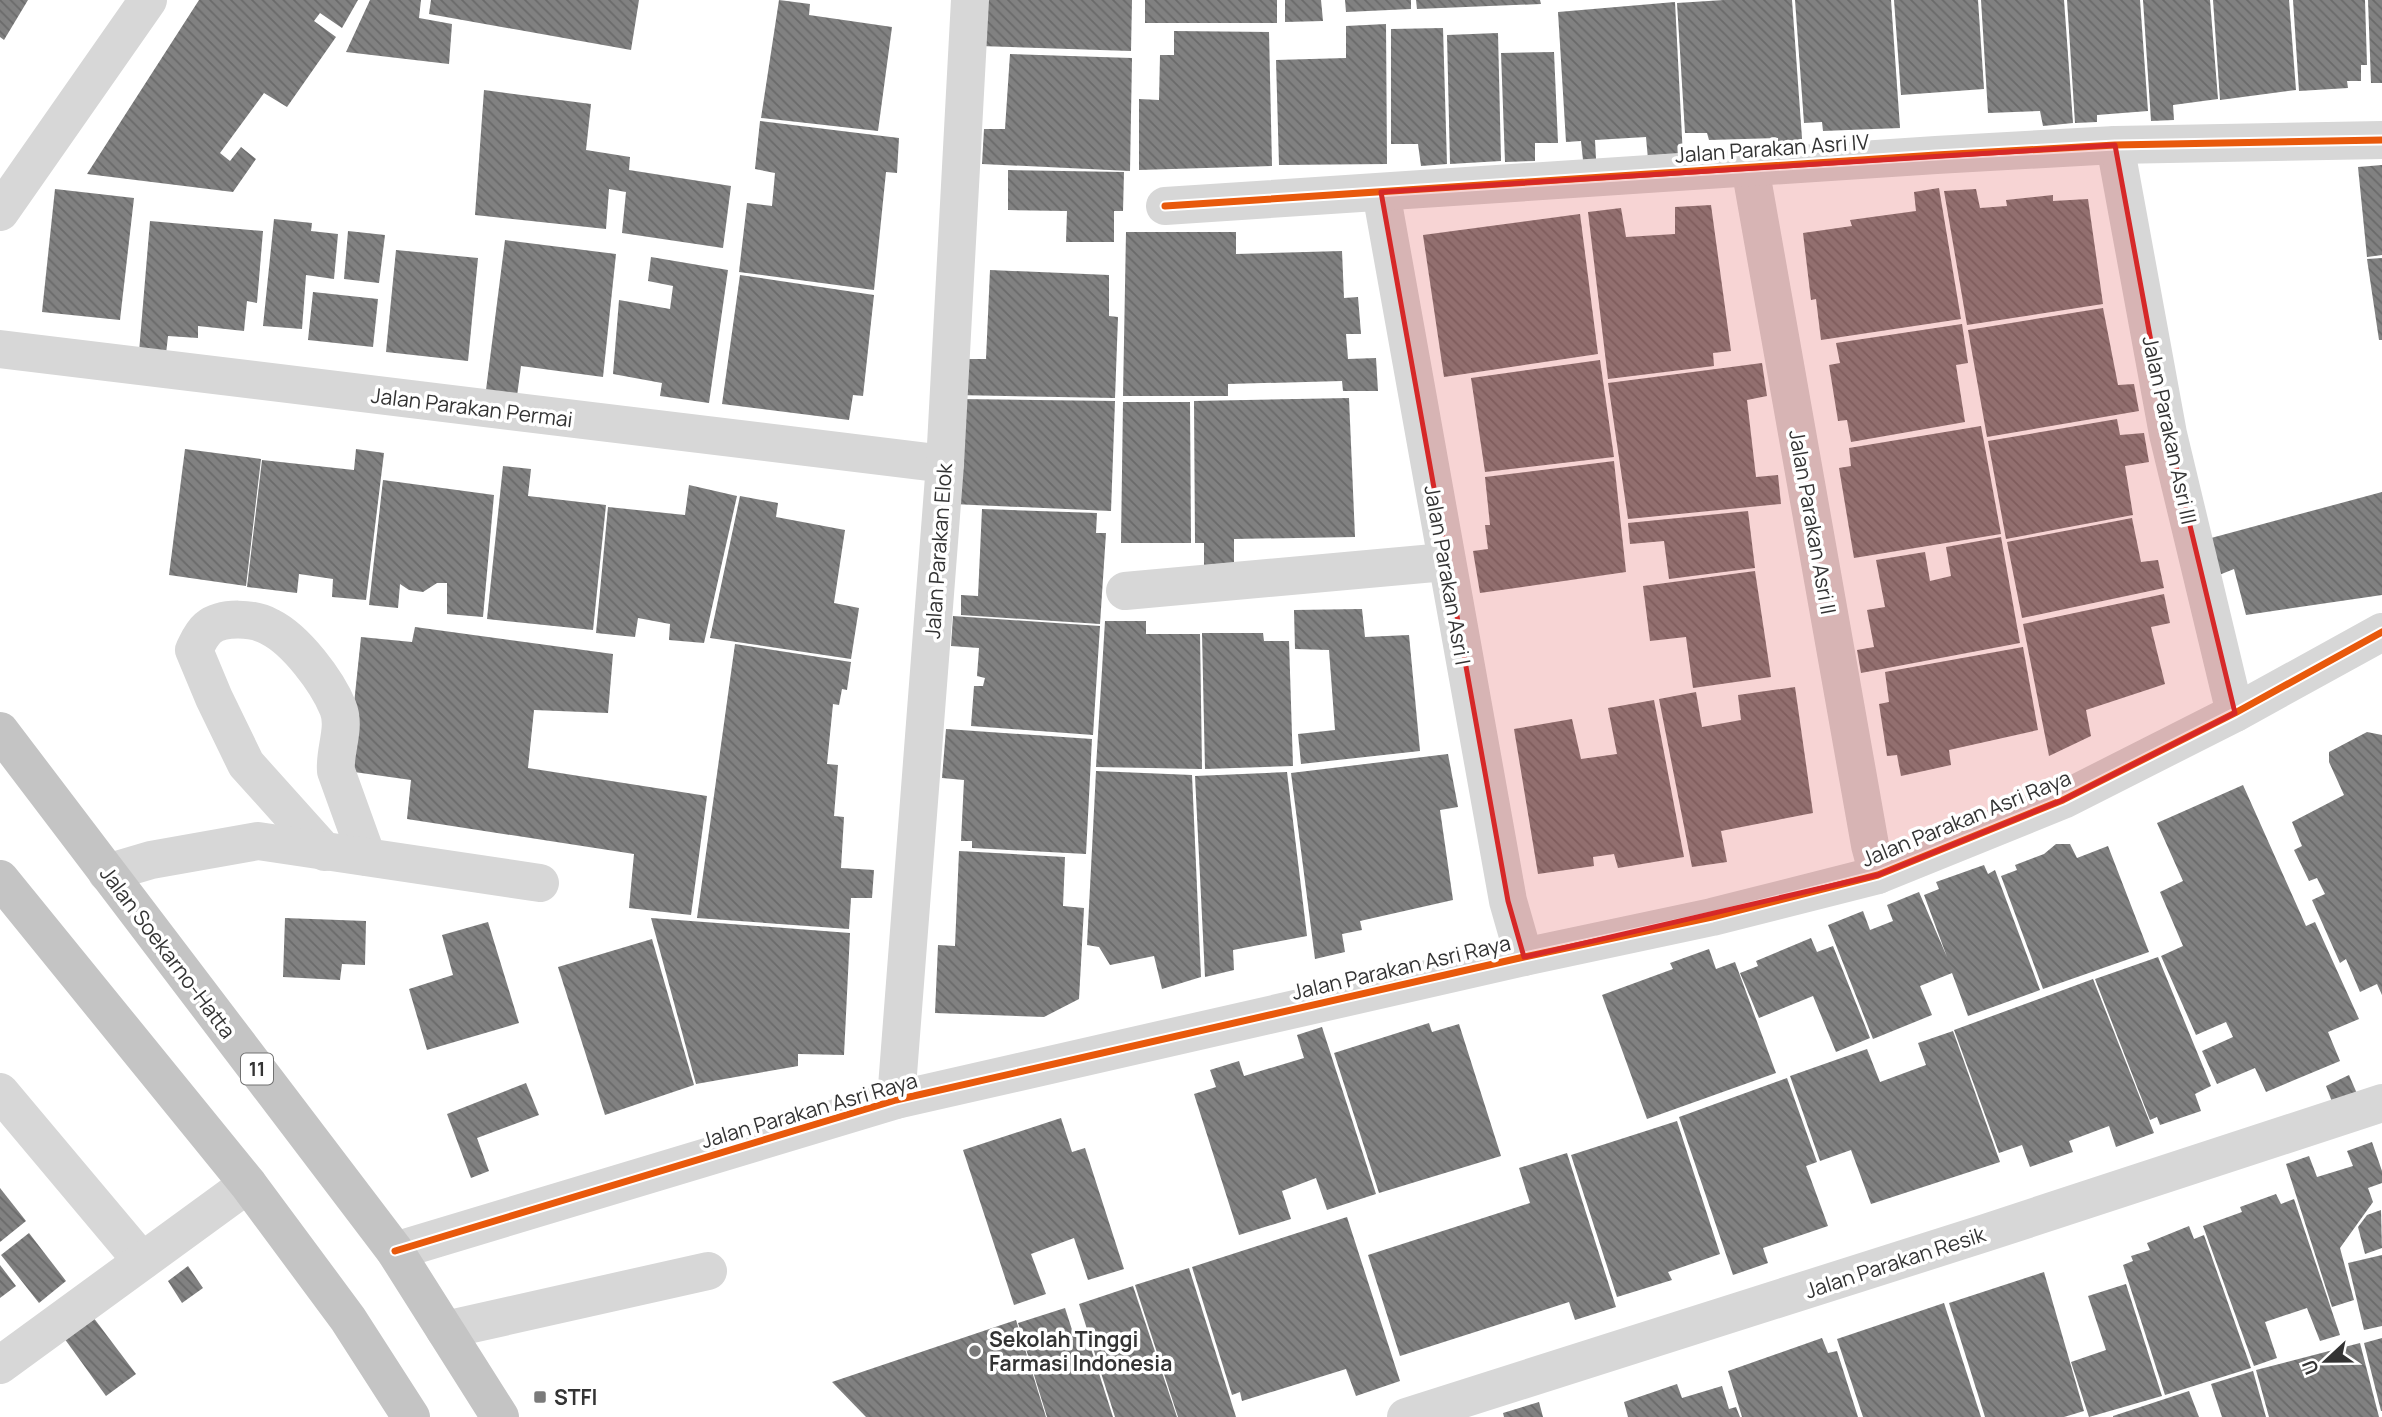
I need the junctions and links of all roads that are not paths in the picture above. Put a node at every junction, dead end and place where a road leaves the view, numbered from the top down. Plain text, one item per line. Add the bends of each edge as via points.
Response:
1 (148, 0) edge
2 (970, 0) edge
3 (2382, 140) edge
4 (2115, 145) junction
5 (1750, 167) junction
6 (1381, 192) junction
7 (1165, 206) dead end
8 (0, 212) edge
9 (0, 349) edge
10 (945, 464) junction
11 (1445, 562) junction
12 (1125, 591) dead end
13 (2382, 632) edge
14 (2235, 713) junction
15 (0, 731) edge
16 (325, 852) junction
17 (367, 857) junction
18 (107, 873) junction
19 (1878, 875) junction
20 (540, 883) dead end
21 (2, 887) edge
22 (1524, 957) junction
23 (0, 1092) edge
24 (897, 1100) junction
25 (2382, 1103) edge
26 (248, 1184) junction
27 (395, 1251) junction
28 (142, 1261) junction
29 (708, 1271) dead end
30 (445, 1330) junction
31 (0, 1365) edge
32 (411, 1417) edge
33 (500, 1417) edge
34 (1406, 1417) edge

1 - 8 street
2 - 10 street, Jalan Parakan Elok
3 - 4 street, Jalan Parakan Asri IV
4 - 5 street, Jalan Parakan Asri IV
4 - 14 street, Jalan Parakan Asri III via 2168,435
5 - 6 street, Jalan Parakan Asri IV
5 - 19 street, Jalan Parakan Asri II
6 - 7 street, Jalan Parakan Asri IV
6 - 11 street, Jalan Parakan Asri I
9 - 10 street, Jalan Parakan Permai
10 - 24 street, Jalan Parakan Elok
11 - 12 street
11 - 22 street, Jalan Parakan Asri I via 1507,901
13 - 14 street, Jalan Parakan Asri Raya
14 - 19 street, Jalan Parakan Asri Raya via 2063,800
15 - 18 highway, Jalan Soekarno-Hatta / 11
16 - 17 street
16 - 17 street via 246,764 194,650 211,625 238,619 269,626 295,647 327,685 339,711 341,730 336,771
16 - 18 street via 258,841 151,860
17 - 20 street
18 - 27 highway, Jalan Soekarno-Hatta / 11
19 - 22 street, Jalan Parakan Asri Raya
21 - 26 highway
22 - 24 street, Jalan Parakan Asri Raya
23 - 28 street
24 - 27 street, Jalan Parakan Asri Raya
25 - 34 street, Jalan Parakan Resik
26 - 28 street
26 - 32 highway via 348,1319
27 - 30 highway, Jalan Soekarno-Hatta / 11
28 - 31 street
29 - 30 street
30 - 33 highway, Jalan Soekarno-Hatta / 11

